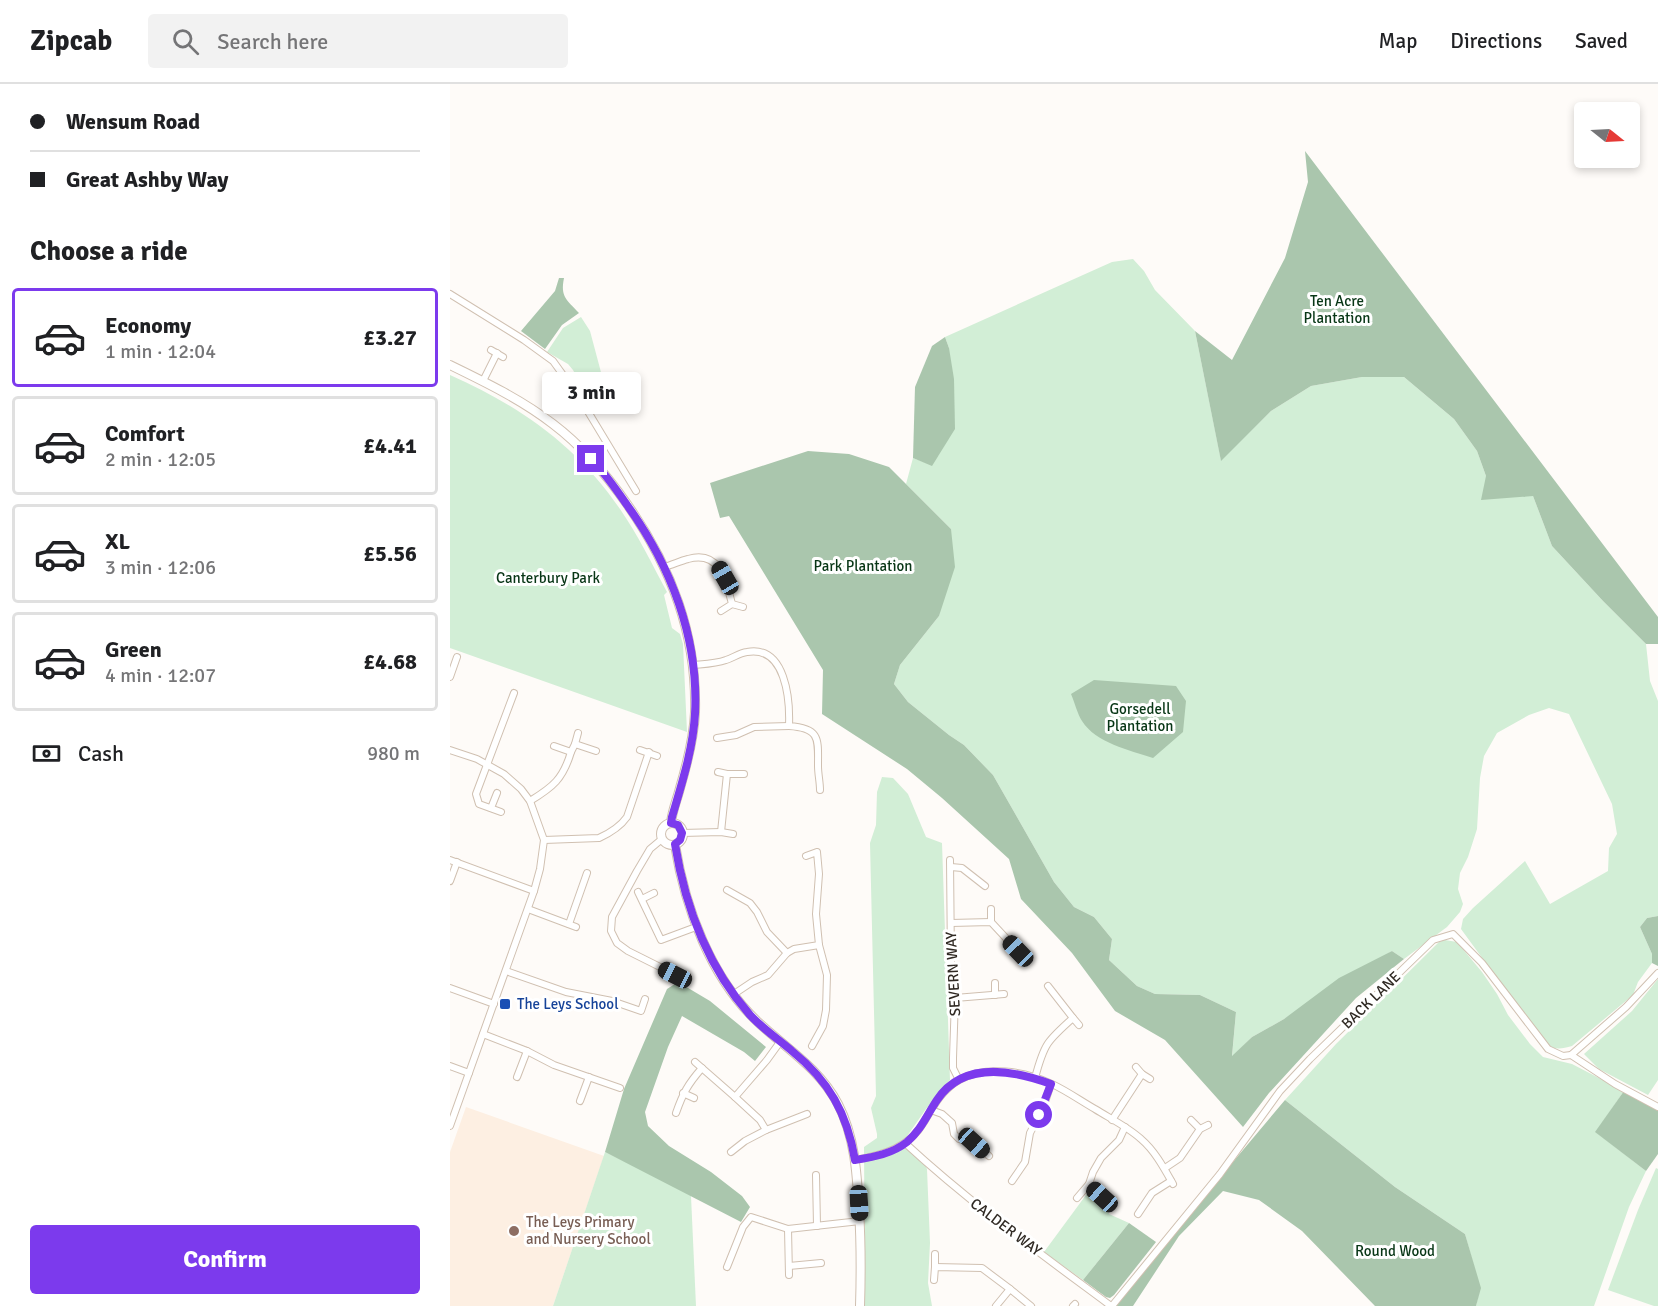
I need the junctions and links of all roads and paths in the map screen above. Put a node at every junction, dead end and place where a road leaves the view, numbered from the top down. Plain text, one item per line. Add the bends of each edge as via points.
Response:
1 (450, 294) edge
2 (497, 353) dead end
3 (450, 365) edge
4 (483, 381) junction
5 (636, 491) dead end
6 (664, 567) junction
7 (732, 604) junction
8 (743, 607) dead end
9 (721, 611) dead end
10 (458, 657) dead end
11 (693, 665) junction
12 (450, 677) edge
13 (514, 693) dead end
14 (789, 726) junction
15 (578, 733) dead end
16 (717, 738) dead end
17 (575, 744) junction
18 (554, 746) dead end
19 (450, 750) edge
20 (596, 750) dead end
21 (640, 750) dead end
22 (571, 752) junction
23 (649, 753) junction
24 (657, 756) dead end
25 (487, 764) junction
26 (718, 772) dead end
27 (728, 774) junction
28 (744, 774) dead end
29 (820, 790) dead end
30 (497, 792) dead end
31 (530, 801) junction
32 (491, 808) junction
33 (501, 812) dead end
34 (671, 823) junction
35 (721, 832) junction
36 (682, 833) junction
37 (733, 834) dead end
38 (662, 839) junction
39 (544, 840) junction
40 (675, 844) junction
41 (806, 856) dead end
42 (453, 861) edge
43 (587, 873) dead end
44 (450, 881) edge
45 (985, 886) dead end
46 (727, 890) dead end
47 (534, 891) junction
48 (638, 892) dead end
49 (654, 893) dead end
50 (642, 899) junction
51 (528, 909) junction
52 (991, 909) dead end
53 (991, 922) junction
54 (951, 923) junction
55 (569, 924) junction
56 (576, 927) dead end
57 (696, 927) junction
58 (819, 945) junction
59 (1018, 951) dead end
60 (787, 953) junction
61 (506, 971) junction
62 (1658, 973) edge
63 (680, 977) dead end
64 (994, 983) dead end
65 (1048, 986) dead end
66 (450, 988) edge
67 (734, 994) junction
68 (1004, 994) dead end
69 (995, 995) junction
70 (955, 998) junction
71 (645, 999) dead end
72 (494, 1004) junction
73 (1073, 1018) junction
74 (1079, 1025) dead end
75 (483, 1034) junction
76 (780, 1042) junction
77 (812, 1046) dead end
78 (527, 1051) junction
79 (1571, 1055) junction
80 (695, 1062) dead end
81 (450, 1066) edge
82 (1136, 1067) dead end
83 (702, 1068) junction
84 (470, 1073) junction
85 (1142, 1074) junction
86 (517, 1077) dead end
87 (589, 1077) junction
88 (1035, 1078) junction
89 (1150, 1079) dead end
90 (959, 1080) junction
91 (1051, 1084) junction
92 (620, 1088) dead end
93 (683, 1094) junction
94 (735, 1097) junction
95 (694, 1098) dead end
96 (580, 1101) dead end
97 (1658, 1107) edge
98 (931, 1110) junction
99 (676, 1113) dead end
100 (807, 1114) dead end
101 (1112, 1120) junction
102 (1191, 1120) dead end
103 (1208, 1125) dead end
104 (450, 1126) edge
105 (1125, 1127) junction
106 (1200, 1129) junction
107 (766, 1130) junction
108 (905, 1143) junction
109 (731, 1152) dead end
110 (989, 1156) dead end
111 (855, 1160) junction
112 (1165, 1168) junction
113 (816, 1175) dead end
114 (1012, 1181) dead end
115 (808, 1184) dead end
116 (1089, 1184) junction
117 (816, 1185) junction
118 (1102, 1197) dead end
119 (1077, 1198) dead end
120 (1138, 1214) dead end
121 (860, 1221) junction
122 (817, 1226) junction
123 (788, 1229) junction
124 (935, 1254) dead end
125 (821, 1263) dead end
126 (789, 1266) junction
127 (727, 1267) dead end
128 (936, 1267) junction
129 (789, 1275) dead end
130 (934, 1280) dead end
131 (1010, 1289) junction
132 (860, 1306) edge
133 (996, 1306) edge
134 (1031, 1306) edge
135 (1112, 1306) edge

1 - 5 street via 553,361
2 - 4 street
3 - 4 street
4 - 6 street via 522,403 579,447 623,498
6 - 7 street via 690,558 708,558 725,578
6 - 11 street via 681,610
7 - 8 street
7 - 9 street
10 - 12 street
11 - 14 street via 724,661 749,651 769,657 782,674
11 - 34 street via 693,724
13 - 25 street via 514,703
14 - 16 street via 754,727
14 - 29 street via 807,729 817,740
15 - 17 street
17 - 20 street
17 - 22 street
18 - 22 street
19 - 25 street
21 - 23 street
22 - 31 street via 558,781
23 - 24 street
23 - 39 street via 622,824 599,838
25 - 31 street via 504,774
25 - 32 street via 476,794 479,804
26 - 27 street
27 - 28 street
27 - 35 street
30 - 32 street
31 - 39 street
32 - 33 street
34 - 36 street via 678,825
34 - 38 street via 663,828
35 - 36 street
35 - 37 street
36 - 40 street
38 - 40 street
38 - 63 street via 637,870 612,917 611,931 617,943 628,951
39 - 47 street
40 - 57 street
41 - 58 street via 817,852 819,859
42 - 44 street
42 - 47 street
43 - 55 street
45 - 54 street, SEVERN WAY via 950,863
46 - 60 street via 750,903 767,932
47 - 51 street
48 - 50 street
49 - 50 street
50 - 57 street via 661,940
51 - 55 street
51 - 61 street
52 - 53 street
53 - 54 street
53 - 59 street
54 - 70 street, SEVERN WAY
55 - 56 street
57 - 67 street
58 - 60 street
58 - 77 street via 827,975 825,1020
60 - 67 street via 768,975
61 - 71 street via 566,992 641,1011
61 - 72 street
62 - 79 street
64 - 69 street
65 - 73 street
66 - 72 street
67 - 76 street
68 - 69 street
69 - 70 street
70 - 90 street, SEVERN WAY via 953,1068
72 - 75 street
73 - 74 street
73 - 88 street via 1048,1041
75 - 78 street
75 - 84 street
76 - 94 street
76 - 111 street via 815,1072 832,1094 847,1125
78 - 86 street
78 - 87 street
79 - 97 street
79 - 135 street, BACK LANE via 1548,1049 1482,963 1453,934 1433,940 1280,1091 1220,1174
80 - 83 street
81 - 84 street
82 - 85 street
83 - 93 street
83 - 94 street
84 - 104 street
85 - 89 street
85 - 101 street
87 - 92 street
87 - 96 street
88 - 90 street via 996,1071
88 - 91 street
90 - 98 street via 945,1090
91 - 101 street
91 - 114 street via 1030,1133 1025,1162
93 - 95 street
93 - 99 street
94 - 107 street
98 - 108 street
98 - 110 street via 952,1123 959,1139 974,1143
100 - 107 street
101 - 105 street
102 - 106 street
103 - 106 street
105 - 112 street via 1143,1140
105 - 116 street via 1119,1140 1101,1158
106 - 112 street via 1180,1158
107 - 109 street
108 - 111 street via 881,1155
108 - 135 street, CALDER WAY via 971,1200
111 - 121 street
112 - 120 street via 1172,1182 1152,1193
113 - 117 street
115 - 117 street
116 - 118 street
116 - 119 street
117 - 122 street
121 - 122 street
121 - 132 street
122 - 123 street
123 - 126 street
123 - 127 street via 751,1217 728,1254
124 - 128 street
125 - 126 street
126 - 129 street
128 - 130 street
128 - 131 street via 982,1268
131 - 133 street
131 - 134 street

